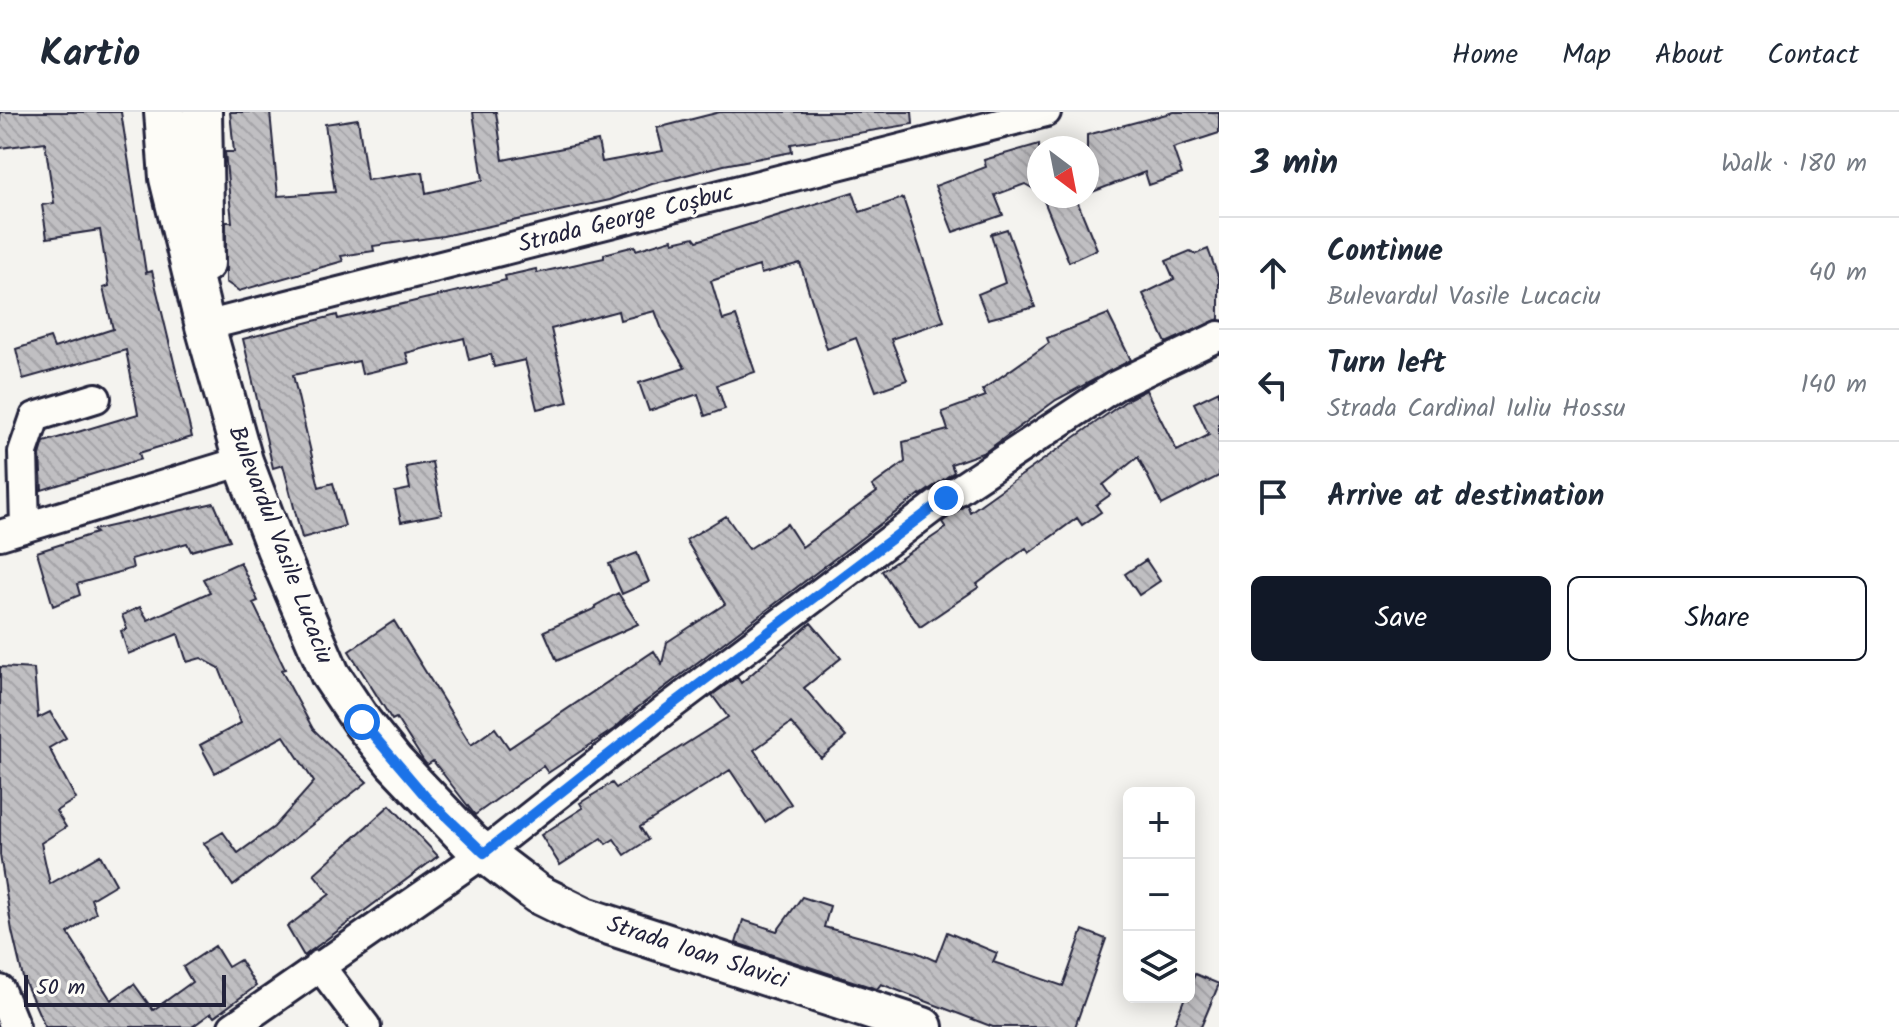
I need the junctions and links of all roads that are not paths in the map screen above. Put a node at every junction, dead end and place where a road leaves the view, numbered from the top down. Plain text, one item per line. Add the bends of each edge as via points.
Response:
1 (164, 112) edge
2 (202, 112) edge
3 (1046, 112) edge
4 (205, 326) junction
5 (1219, 336) edge
6 (96, 398) dead end
7 (243, 461) junction
8 (13, 531) edge
9 (484, 853) junction
10 (319, 965) junction
11 (0, 990) edge
12 (15, 1027) edge
13 (233, 1027) edge
14 (366, 1027) edge
15 (923, 1027) edge

1 - 4 main road, Bulevardul Vasile Lucaciu via 169,178
2 - 4 main road, Bulevardul Vasile Lucaciu
3 - 4 street, Strada George Coșbuc
4 - 7 main road, Bulevardul Vasile Lucaciu
5 - 9 street via 1115,386 946,498
6 - 8 street via 35,417 23,452
7 - 8 street
7 - 9 main road, Bulevardul Vasile Lucaciu via 330,674 394,762
9 - 10 street
9 - 15 main road, Strada Ioan Slavici via 538,894 585,917
10 - 13 street
10 - 14 street
11 - 12 street

